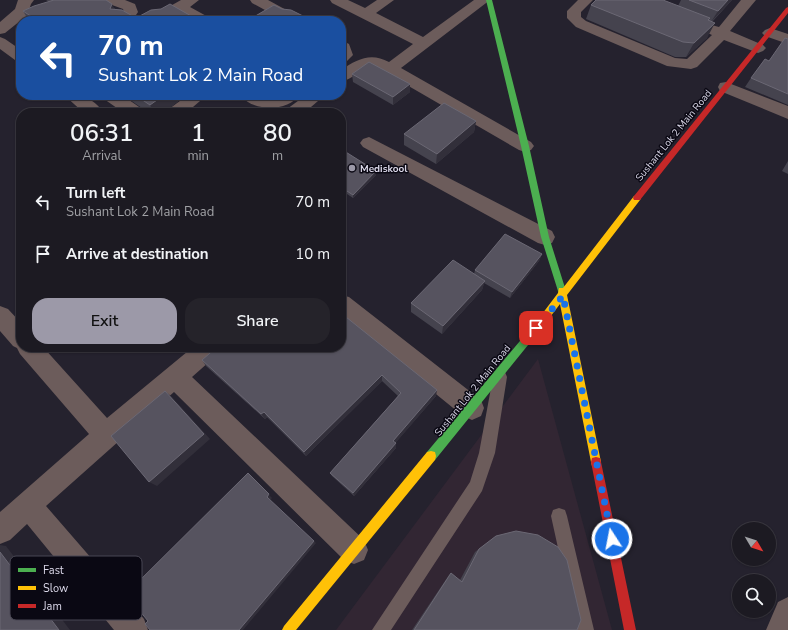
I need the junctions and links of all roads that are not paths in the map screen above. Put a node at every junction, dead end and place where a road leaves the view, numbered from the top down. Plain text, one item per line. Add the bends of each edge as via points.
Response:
1 (27, 0) edge
2 (115, 0) edge
3 (192, 0) edge
4 (257, 0) edge
5 (337, 0) edge
6 (387, 0) edge
7 (482, 0) edge
8 (489, 0) edge
9 (586, 0) edge
10 (748, 0) edge
11 (178, 7) junction
12 (788, 9) edge
13 (365, 14) junction
14 (18, 16) edge
15 (37, 16) edge
16 (128, 16) edge
17 (163, 16) edge
18 (195, 16) edge
19 (287, 16) edge
20 (696, 20) edge
21 (724, 31) junction
22 (788, 39) edge
23 (764, 41) junction
24 (0, 42) edge
25 (424, 43) junction
26 (16, 53) edge
27 (389, 69) junction
28 (346, 73) edge
29 (726, 87) junction
30 (78, 100) edge
31 (117, 100) edge
32 (192, 100) edge
33 (258, 100) edge
34 (282, 100) edge
35 (310, 100) edge
36 (89, 108) edge
37 (129, 108) edge
38 (182, 108) edge
39 (300, 108) edge
40 (788, 113) edge
41 (369, 143) dead end
42 (525, 146) junction
43 (545, 237) junction
44 (563, 296) junction
45 (346, 308) edge
46 (1, 318) edge
47 (16, 334) edge
48 (32, 352) edge
49 (204, 352) edge
50 (501, 371) junction
51 (175, 377) junction
52 (472, 408) junction
53 (106, 435) junction
54 (28, 505) junction
55 (559, 516) dead end
56 (0, 530) edge
57 (354, 550) junction
58 (71, 556) edge
59 (788, 612) edge
60 (125, 620) edge
61 (133, 630) edge
62 (288, 630) edge
63 (382, 630) edge
64 (585, 630) edge
65 (630, 630) edge
66 (781, 630) edge

1 - 14 street
2 - 15 street via 68,4
2 - 16 street via 130,7 131,12
3 - 11 street
4 - 19 street
5 - 13 street
6 - 13 street
7 - 25 street
8 - 42 street
9 - 21 street via 574,11 574,18 581,24 673,63 691,64
10 - 21 street
11 - 17 street
11 - 18 street
12 - 23 street, Sushant Lok 2 Main Road
13 - 25 street
20 - 21 street
21 - 23 street
22 - 23 street
23 - 29 street, Sushant Lok 2 Main Road
24 - 26 street
25 - 27 street
27 - 28 street via 376,61 369,61
27 - 42 street
29 - 40 street
29 - 44 street, Sushant Lok 2 Main Road via 648,183
30 - 36 street
31 - 37 street
32 - 38 street
33 - 34 street via 276,103
35 - 39 street
41 - 43 street
42 - 43 street
43 - 44 street
44 - 50 street, Sushant Lok 2 Main Road
44 - 65 street
45 - 52 street
46 - 47 street
48 - 53 street
49 - 51 street
50 - 52 street, Sushant Lok 2 Main Road
50 - 63 lane via 487,453 477,486
51 - 53 street
51 - 57 street
52 - 57 street, Sushant Lok 2 Main Road
53 - 54 street
54 - 56 street
54 - 58 street
55 - 64 lane
57 - 62 street, Sushant Lok 2 Main Road
59 - 66 street
60 - 61 street

